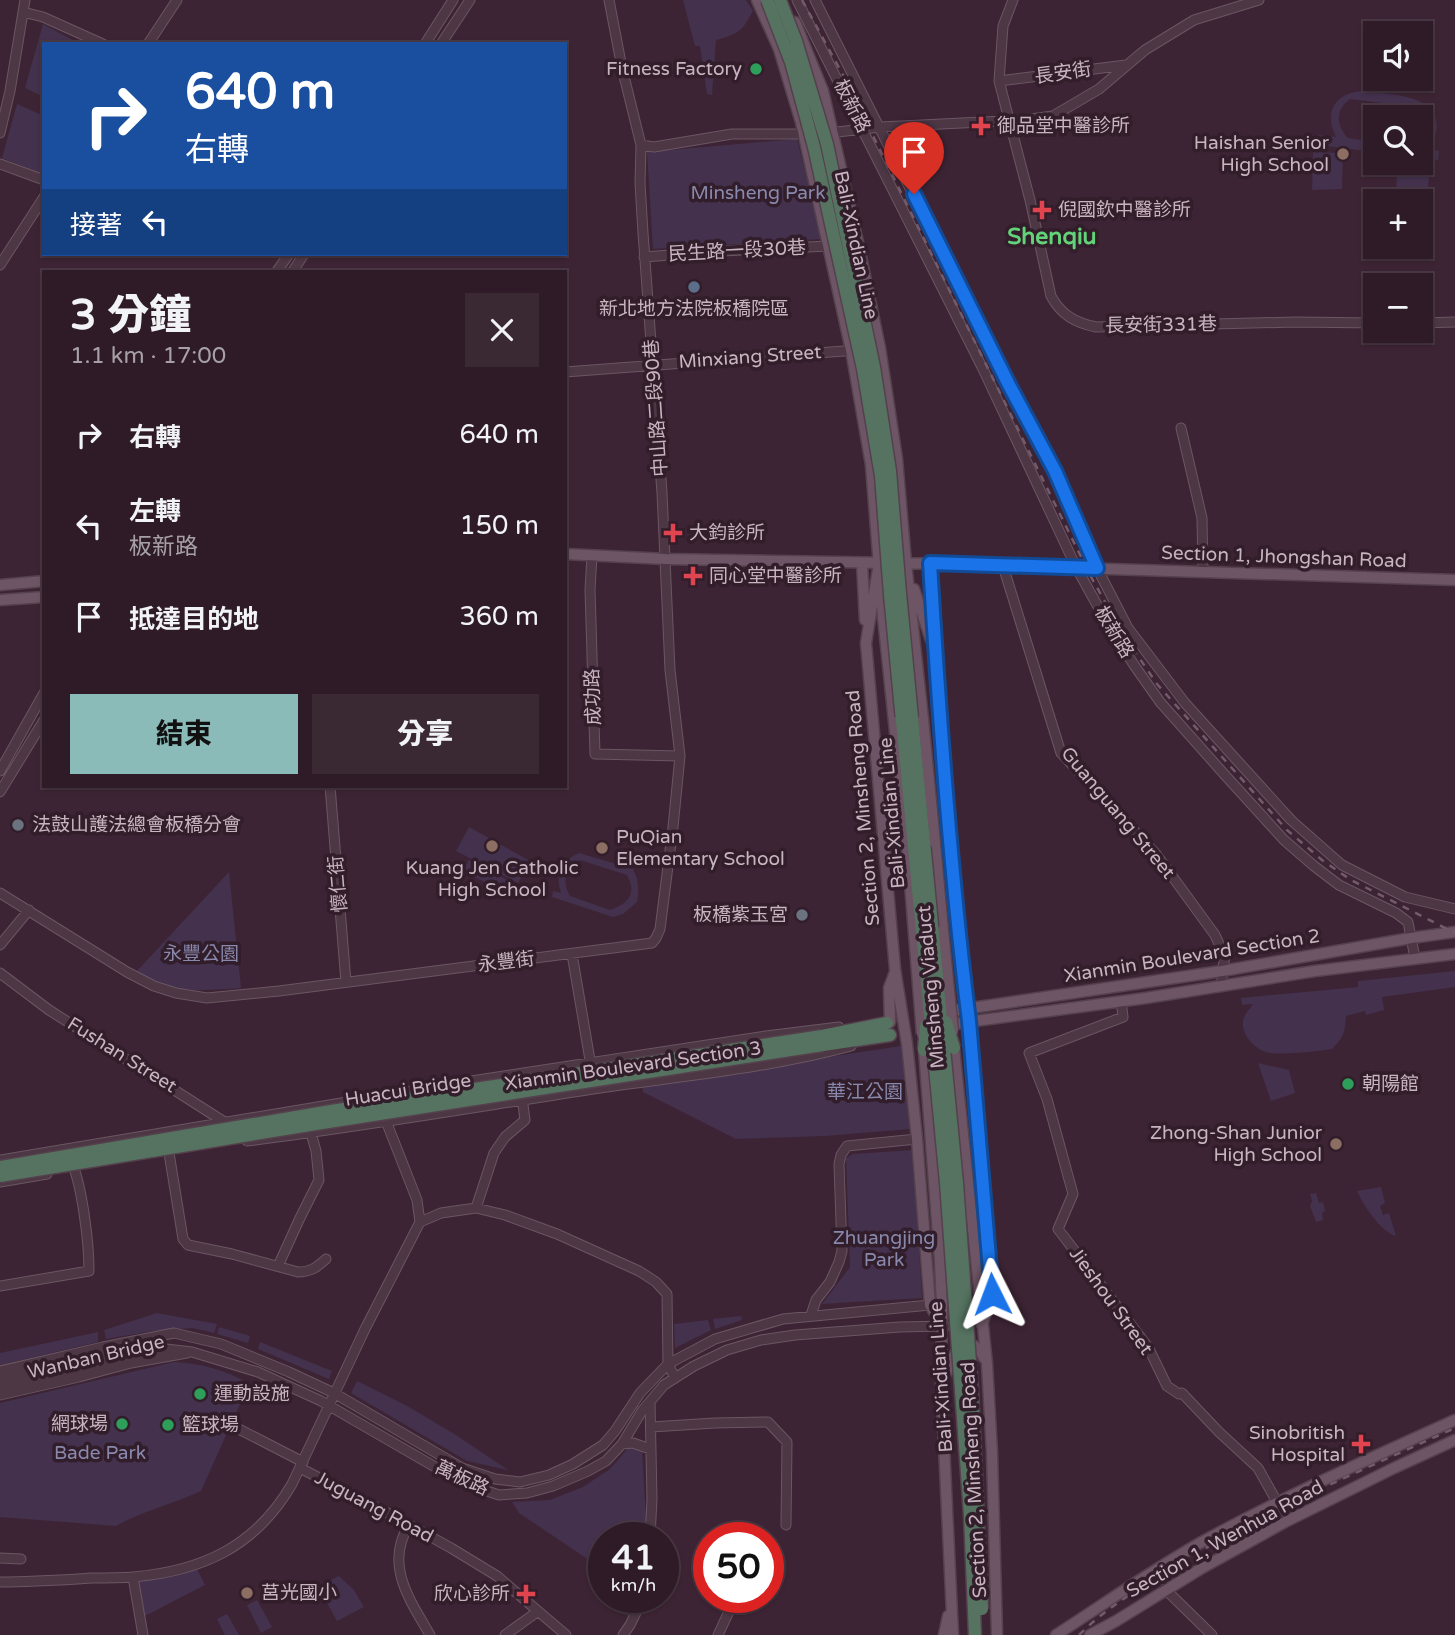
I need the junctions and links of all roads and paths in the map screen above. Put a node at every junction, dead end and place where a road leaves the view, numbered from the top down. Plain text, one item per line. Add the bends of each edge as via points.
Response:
1 (25, 0) edge
2 (177, 0) edge
3 (453, 0) edge
4 (470, 0) edge
5 (609, 0) edge
6 (757, 0) edge
7 (767, 0) edge
8 (780, 0) edge
9 (786, 0) edge
10 (797, 0) edge
11 (815, 0) edge
12 (1013, 0) edge
13 (1259, 0) edge
14 (23, 12) junction
15 (99, 42) edge
16 (149, 42) edge
17 (426, 42) edge
18 (442, 42) edge
19 (1127, 65) junction
20 (999, 81) junction
21 (1010, 121) junction
22 (880, 127) junction
23 (864, 129) junction
24 (0, 133) edge
25 (833, 133) junction
26 (804, 134) junction
27 (641, 145) junction
28 (0, 164) edge
29 (42, 179) edge
30 (42, 200) edge
31 (829, 246) junction
32 (645, 257) junction
33 (0, 265) edge
34 (1363, 323) edge
35 (1433, 323) edge
36 (1455, 323) edge
37 (880, 348) junction
38 (851, 350) junction
39 (653, 364) junction
40 (567, 372) edge
41 (1181, 428) dead end
42 (567, 554) edge
43 (592, 555) junction
44 (666, 559) junction
45 (862, 563) junction
46 (879, 563) junction
47 (906, 563) junction
48 (930, 563) junction
49 (1003, 566) junction
50 (1076, 567) junction
51 (1097, 568) junction
52 (1203, 572) junction
53 (1455, 580) edge
54 (42, 581) edge
55 (0, 585) edge
56 (42, 597) edge
57 (0, 600) edge
58 (866, 643) junction
59 (936, 656) junction
60 (42, 697) edge
61 (42, 723) edge
62 (680, 756) junction
63 (0, 771) edge
64 (330, 788) edge
65 (946, 788) junction
66 (0, 792) edge
67 (880, 794) junction
68 (0, 892) edge
69 (1455, 909) edge
70 (29, 910) junction
71 (1455, 932) edge
72 (1411, 938) junction
73 (0, 945) edge
74 (572, 954) junction
75 (1455, 954) edge
76 (1415, 958) junction
77 (895, 969) junction
78 (1222, 971) junction
79 (0, 974) edge
80 (346, 982) junction
81 (1222, 986) junction
82 (933, 993) junction
83 (1121, 1001) junction
84 (967, 1008) junction
85 (935, 1014) joint
86 (904, 1017) junction
87 (969, 1021) junction
88 (889, 1026) junction
89 (937, 1026) joint
90 (905, 1032) junction
91 (822, 1040) junction
92 (954, 1048) junction
93 (923, 1050) junction
94 (591, 1063) junction
95 (518, 1074) junction
96 (595, 1089) junction
97 (523, 1100) junction
98 (386, 1121) junction
99 (226, 1122) junction
100 (311, 1133) junction
101 (917, 1139) junction
102 (236, 1143) junction
103 (65, 1150) junction
104 (169, 1153) junction
105 (0, 1160) edge
106 (0, 1167) edge
107 (75, 1168) junction
108 (0, 1177) edge
109 (0, 1182) edge
110 (476, 1208) junction
111 (420, 1223) junction
112 (326, 1259) dead end
113 (278, 1266) junction
114 (0, 1286) edge
115 (936, 1305) junction
116 (811, 1315) junction
117 (982, 1325) junction
118 (942, 1326) junction
119 (192, 1338) junction
120 (192, 1352) junction
121 (668, 1364) junction
122 (987, 1364) junction
123 (0, 1371) edge
124 (675, 1378) junction
125 (0, 1380) edge
126 (941, 1383) junction
127 (0, 1387) edge
128 (334, 1393) junction
129 (0, 1395) edge
130 (650, 1402) junction
131 (329, 1405) junction
132 (1455, 1420) edge
133 (233, 1426) dead end
134 (651, 1427) junction
135 (1455, 1440) edge
136 (622, 1444) junction
137 (1394, 1447) junction
138 (650, 1449) junction
139 (301, 1465) junction
140 (1401, 1465) junction
141 (1277, 1502) junction
142 (651, 1522) edge
143 (1285, 1522) junction
144 (409, 1525) junction
145 (786, 1525) dead end
146 (0, 1558) edge
147 (22, 1559) dead end
148 (1153, 1571) junction
149 (133, 1577) junction
150 (0, 1582) edge
151 (1166, 1590) junction
152 (951, 1603) junction
153 (537, 1612) junction
154 (636, 1613) edge
155 (728, 1613) edge
156 (998, 1622) junction
157 (143, 1635) edge
158 (430, 1635) edge
159 (505, 1635) edge
160 (566, 1635) edge
161 (623, 1635) edge
162 (718, 1635) edge
163 (944, 1635) edge
164 (953, 1635) edge
165 (975, 1635) edge
166 (983, 1635) edge
167 (997, 1635) edge
168 (1005, 1635) edge
169 (1056, 1635) edge
170 (1090, 1635) edge
171 (1212, 1635) edge

1 - 14 street
2 - 16 street
3 - 17 street
4 - 18 street
5 - 27 street, 中山路二段90巷
6 - 26 main road via 779,49
7 - 82 highway, Bali-Xindian Line, bridge via 791,62 814,147 863,369 881,475
8 - 82 highway, Bali-Xindian Line, bridge via 827,144 874,367 890,471
9 - 25 main road via 823,91
10 - 23 street, 板新路
11 - 22 street, 板新路
12 - 20 street, 長安街331巷 via 1003,26
13 - 19 street via 1194,20
14 - 15 street
14 - 24 street
19 - 20 street, 長安街
19 - 21 street via 1053,116
20 - 21 street, 長安街331巷
21 - 22 street
21 - 34 street, 長安街331巷 via 1051,296 1079,322 1097,327
22 - 23 street
22 - 51 street, 板新路 via 1055,471
23 - 25 street
23 - 50 street, 板新路
25 - 26 street
25 - 37 main road
26 - 27 street via 732,134 654,148
26 - 31 main road
27 - 32 street, 中山路二段90巷
28 - 29 street
30 - 33 street
31 - 32 street, 民生路一段30巷
31 - 38 main road
32 - 39 street, 中山路二段90巷
35 - 36 street
37 - 38 street, Minxiang Street
37 - 47 main road via 897,459
38 - 39 street, Minxiang Street
38 - 46 main road via 871,465
39 - 40 street, Minxiang Street
39 - 44 street, 中山路二段90巷
41 - 52 street via 1202,518
42 - 43 main road, Section 1, Jhongshan Road
43 - 44 main road, Section 1, Jhongshan Road
43 - 62 street, 成功路 via 595,754
44 - 45 main road, Section 1, Jhongshan Road
44 - 62 street, 永豐街 via 670,670
45 - 46 main road, Section 1, Jhongshan Road
45 - 58 main road, Section 2, Minsheng Road
46 - 47 main road, Section 1, Jhongshan Road
46 - 58 main road, Section 2, Minsheng Road
46 - 93 main road, Minsheng Viaduct, bridge
47 - 48 main road, Section 1, Jhongshan Road
47 - 59 main road, Section 2, Minsheng Road
47 - 92 main road, Minsheng Viaduct, bridge
48 - 49 main road, Section 1, Jhongshan Road
48 - 59 main road, Section 2, Minsheng Road
49 - 50 main road, Section 1, Jhongshan Road
49 - 78 street, Guanguang Street via 1061,753 1156,854 1215,935 1225,957
50 - 51 main road, Section 1, Jhongshan Road
50 - 72 street, 板新路 via 1156,696 1224,774 1314,866 1339,885 1408,922
51 - 52 main road, Section 1, Jhongshan Road
51 - 69 street, 板新路 via 1128,628 1154,663 1291,820 1342,865 1405,897
52 - 53 main road, Section 1, Jhongshan Road
54 - 55 main road
56 - 57 main road
58 - 67 main road, Section 2, Minsheng Road
59 - 65 main road, Section 2, Minsheng Road
60 - 63 street
61 - 66 street
62 - 74 street, 永豐街 via 656,938 652,943
64 - 80 street, 懷仁街
65 - 67 street
65 - 84 main road, Section 2, Minsheng Road
67 - 77 main road, Section 2, Minsheng Road
68 - 70 street, 永豐街
70 - 73 street
70 - 80 street, 永豐街 via 127,972 176,993 207,998
71 - 72 main road, Xianmin Boulevard Section 2
72 - 76 street, 板新路
72 - 78 main road, Xianmin Boulevard Section 2
74 - 80 street, 永豐街
74 - 94 street
75 - 76 main road, Xianmin Boulevard Section 2
76 - 81 main road, Xianmin Boulevard Section 2
77 - 86 main road, Section 2, Minsheng Road
77 - 88 main road, Section 2, Minsheng Road via 889,988
78 - 81 street, Guanguang Street
78 - 84 main road, Xianmin Boulevard Section 2
79 - 99 street, Fushan Street
81 - 83 main road, Xianmin Boulevard Section 2
82 - 92 highway, bridge
82 - 93 highway, bridge
82 - 165 highway, Bali-Xindian Line, bridge
82 - 166 highway, Bali-Xindian Line, bridge via 957,1183
83 - 87 main road, Xianmin Boulevard Section 2
83 - 141 street, Jieshou Street via 1123,1017 1029,1053 1073,1194 1058,1229 1147,1346 1167,1386 1182,1393 1258,1468
84 - 85 main road, Xianmin Boulevard Section 2
84 - 87 main road, Section 2, Minsheng Road
85 - 86 main road, Xianmin Boulevard Section 3
86 - 88 main road, Xianmin Boulevard Section 3
86 - 90 main road, Section 2, Minsheng Road
87 - 89 main road, Xianmin Boulevard Section 2
87 - 117 main road, Section 2, Minsheng Road via 992,1294
88 - 90 main road, Xianmin Boulevard Section 3
88 - 91 highway
88 - 94 street, Xianmin Boulevard Section 3 via 766,1036
88 - 96 street, Xianmin Boulevard Section 3 via 824,1053 779,1063
89 - 90 main road, Xianmin Boulevard Section 3
90 - 101 main road, Section 2, Minsheng Road
91 - 106 highway, Huacui Bridge, bridge via 317,1113
91 - 108 highway, Huacui Bridge, bridge
92 - 117 main road, Minsheng Viaduct
93 - 115 main road, Minsheng Viaduct via 934,1172
94 - 95 street, Xianmin Boulevard Section 3
94 - 96 street
95 - 97 street
95 - 99 street, Xianmin Boulevard Section 3
96 - 97 street, Xianmin Boulevard Section 3
97 - 98 street, Xianmin Boulevard Section 3
97 - 110 street via 525,1120 494,1153
98 - 100 street, Xianmin Boulevard Section 3
98 - 111 street via 417,1200
99 - 102 street
99 - 103 street, Xianmin Boulevard Section 3
100 - 102 street, Xianmin Boulevard Section 3
100 - 113 street via 319,1181
101 - 115 main road, Section 2, Minsheng Road
101 - 116 street via 847,1146 841,1155 842,1251
102 - 104 street, Xianmin Boulevard Section 3
103 - 105 street, Xianmin Boulevard Section 3
103 - 107 street
104 - 107 street, Xianmin Boulevard Section 3
104 - 113 street via 183,1239 188,1245
107 - 109 street, Xianmin Boulevard Section 3
107 - 114 street via 89,1271
110 - 111 street via 442,1213
110 - 121 street via 557,1234 656,1282 667,1294
111 - 128 street, Juguang Road
112 - 113 street via 306,1272
115 - 116 street, 萬板路
115 - 118 main road, Section 2, Minsheng Road
116 - 121 street, 萬板路 via 715,1339
117 - 118 street, 萬板路
117 - 122 main road, Section 2, Minsheng Road
118 - 124 street, 萬板路 via 761,1340 727,1350
118 - 126 main road, Section 2, Minsheng Road
119 - 123 street, 萬板路 via 174,1333
119 - 125 street, Wanban Bridge via 129,1347
119 - 128 street, 萬板路 via 251,1355
120 - 127 street, Wanban Bridge via 166,1349 141,1353
120 - 129 street, 萬板路
120 - 131 street, 萬板路 via 258,1372
121 - 124 street
121 - 128 street, 萬板路 via 640,1393 603,1445 550,1475 520,1482 462,1468
122 - 126 main road via 973,1344 965,1343
122 - 156 main road, Section 2, Minsheng Road
124 - 130 street, 萬板路
126 - 152 main road, Section 2, Minsheng Road
128 - 131 street, Juguang Road
130 - 134 street
130 - 136 street, 萬板路
131 - 136 street, 萬板路 via 449,1475 499,1495 553,1486 606,1461
131 - 139 street, Juguang Road
132 - 137 main road, Section 1, Wenhua Road
133 - 139 street
134 - 138 street
134 - 145 street via 768,1422 787,1442
135 - 140 main road, Section 1, Wenhua Road
136 - 138 street
137 - 140 street
137 - 141 main road, Section 1, Wenhua Road
138 - 142 street
139 - 144 street, Juguang Road
139 - 149 street via 282,1501 236,1546 184,1569
140 - 143 main road, Section 1, Wenhua Road
141 - 143 street
141 - 148 main road, Section 1, Wenhua Road
143 - 151 main road, Section 1, Wenhua Road
144 - 153 street, Juguang Road via 497,1577
144 - 158 street via 398,1555 399,1567
146 - 147 street
148 - 151 street
148 - 169 main road, Section 1, Wenhua Road
149 - 150 street
149 - 157 street
151 - 170 main road, Section 1, Wenhua Road
151 - 171 street
152 - 163 main road
152 - 164 main road, Section 2, Minsheng Road
153 - 159 street
153 - 160 street, Juguang Road
154 - 161 street
155 - 162 street
156 - 167 main road, Section 2, Minsheng Road
156 - 168 main road

